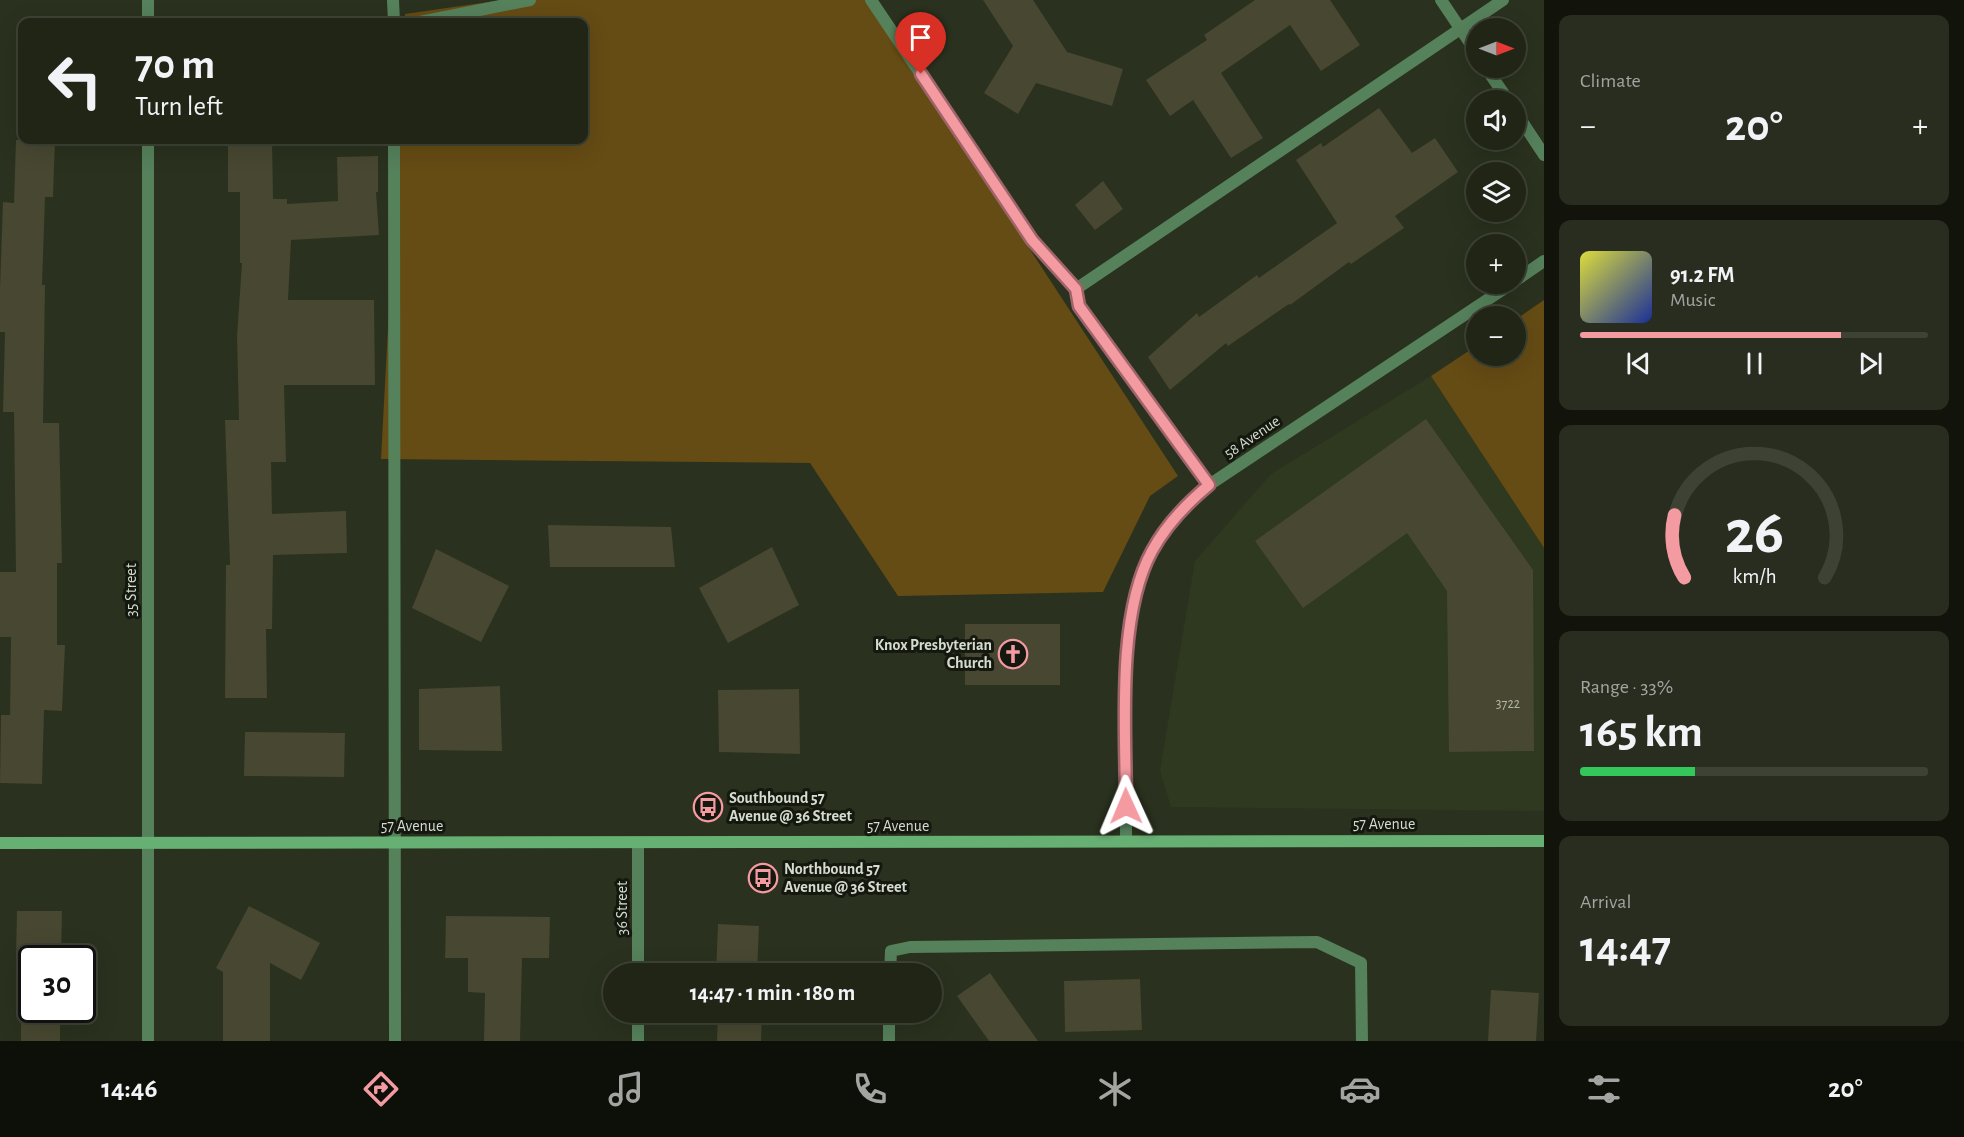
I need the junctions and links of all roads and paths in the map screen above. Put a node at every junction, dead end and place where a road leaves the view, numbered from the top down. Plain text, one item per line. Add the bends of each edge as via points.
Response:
1 (148, 0) edge
2 (393, 0) edge
3 (530, 0) edge
4 (871, 0) edge
5 (1441, 0) edge
6 (1503, 0) edge
7 (148, 18) edge
8 (394, 18) edge
9 (440, 18) edge
10 (1461, 29) junction
11 (1466, 37) edge
12 (1526, 128) edge
13 (148, 144) edge
14 (394, 144) edge
15 (1544, 155) edge
16 (1544, 261) edge
17 (1526, 273) edge
18 (1076, 289) junction
19 (1496, 294) edge
20 (1209, 485) junction
21 (1126, 841) junction
22 (1544, 841) edge
23 (0, 843) edge
24 (148, 843) junction
25 (395, 843) junction
26 (638, 843) junction
27 (638, 963) edge
28 (890, 963) edge
29 (638, 1023) edge
30 (890, 1023) edge
31 (148, 1041) edge
32 (395, 1041) edge
33 (638, 1041) edge
34 (889, 1041) edge
35 (1362, 1041) edge

1 - 7 street
2 - 8 street
3 - 9 street
4 - 18 street via 1032,240
5 - 10 street
6 - 10 street
10 - 11 street
10 - 18 street
12 - 15 street
13 - 24 street, 35 Street
14 - 25 street
16 - 17 street
18 - 20 street via 1079,306
19 - 20 street, 58 Avenue
20 - 21 street, 58 Avenue via 1172,520 1151,552 1138,586 1125,662
21 - 22 street, 57 Avenue
21 - 26 street, 57 Avenue
23 - 24 street, 57 Avenue
24 - 25 street, 57 Avenue
24 - 31 street, 35 Street
25 - 26 street, 57 Avenue
25 - 32 street
26 - 27 street, 36 Street
28 - 35 street via 891,951 910,947 1317,942 1360,963
29 - 33 street
30 - 34 street

